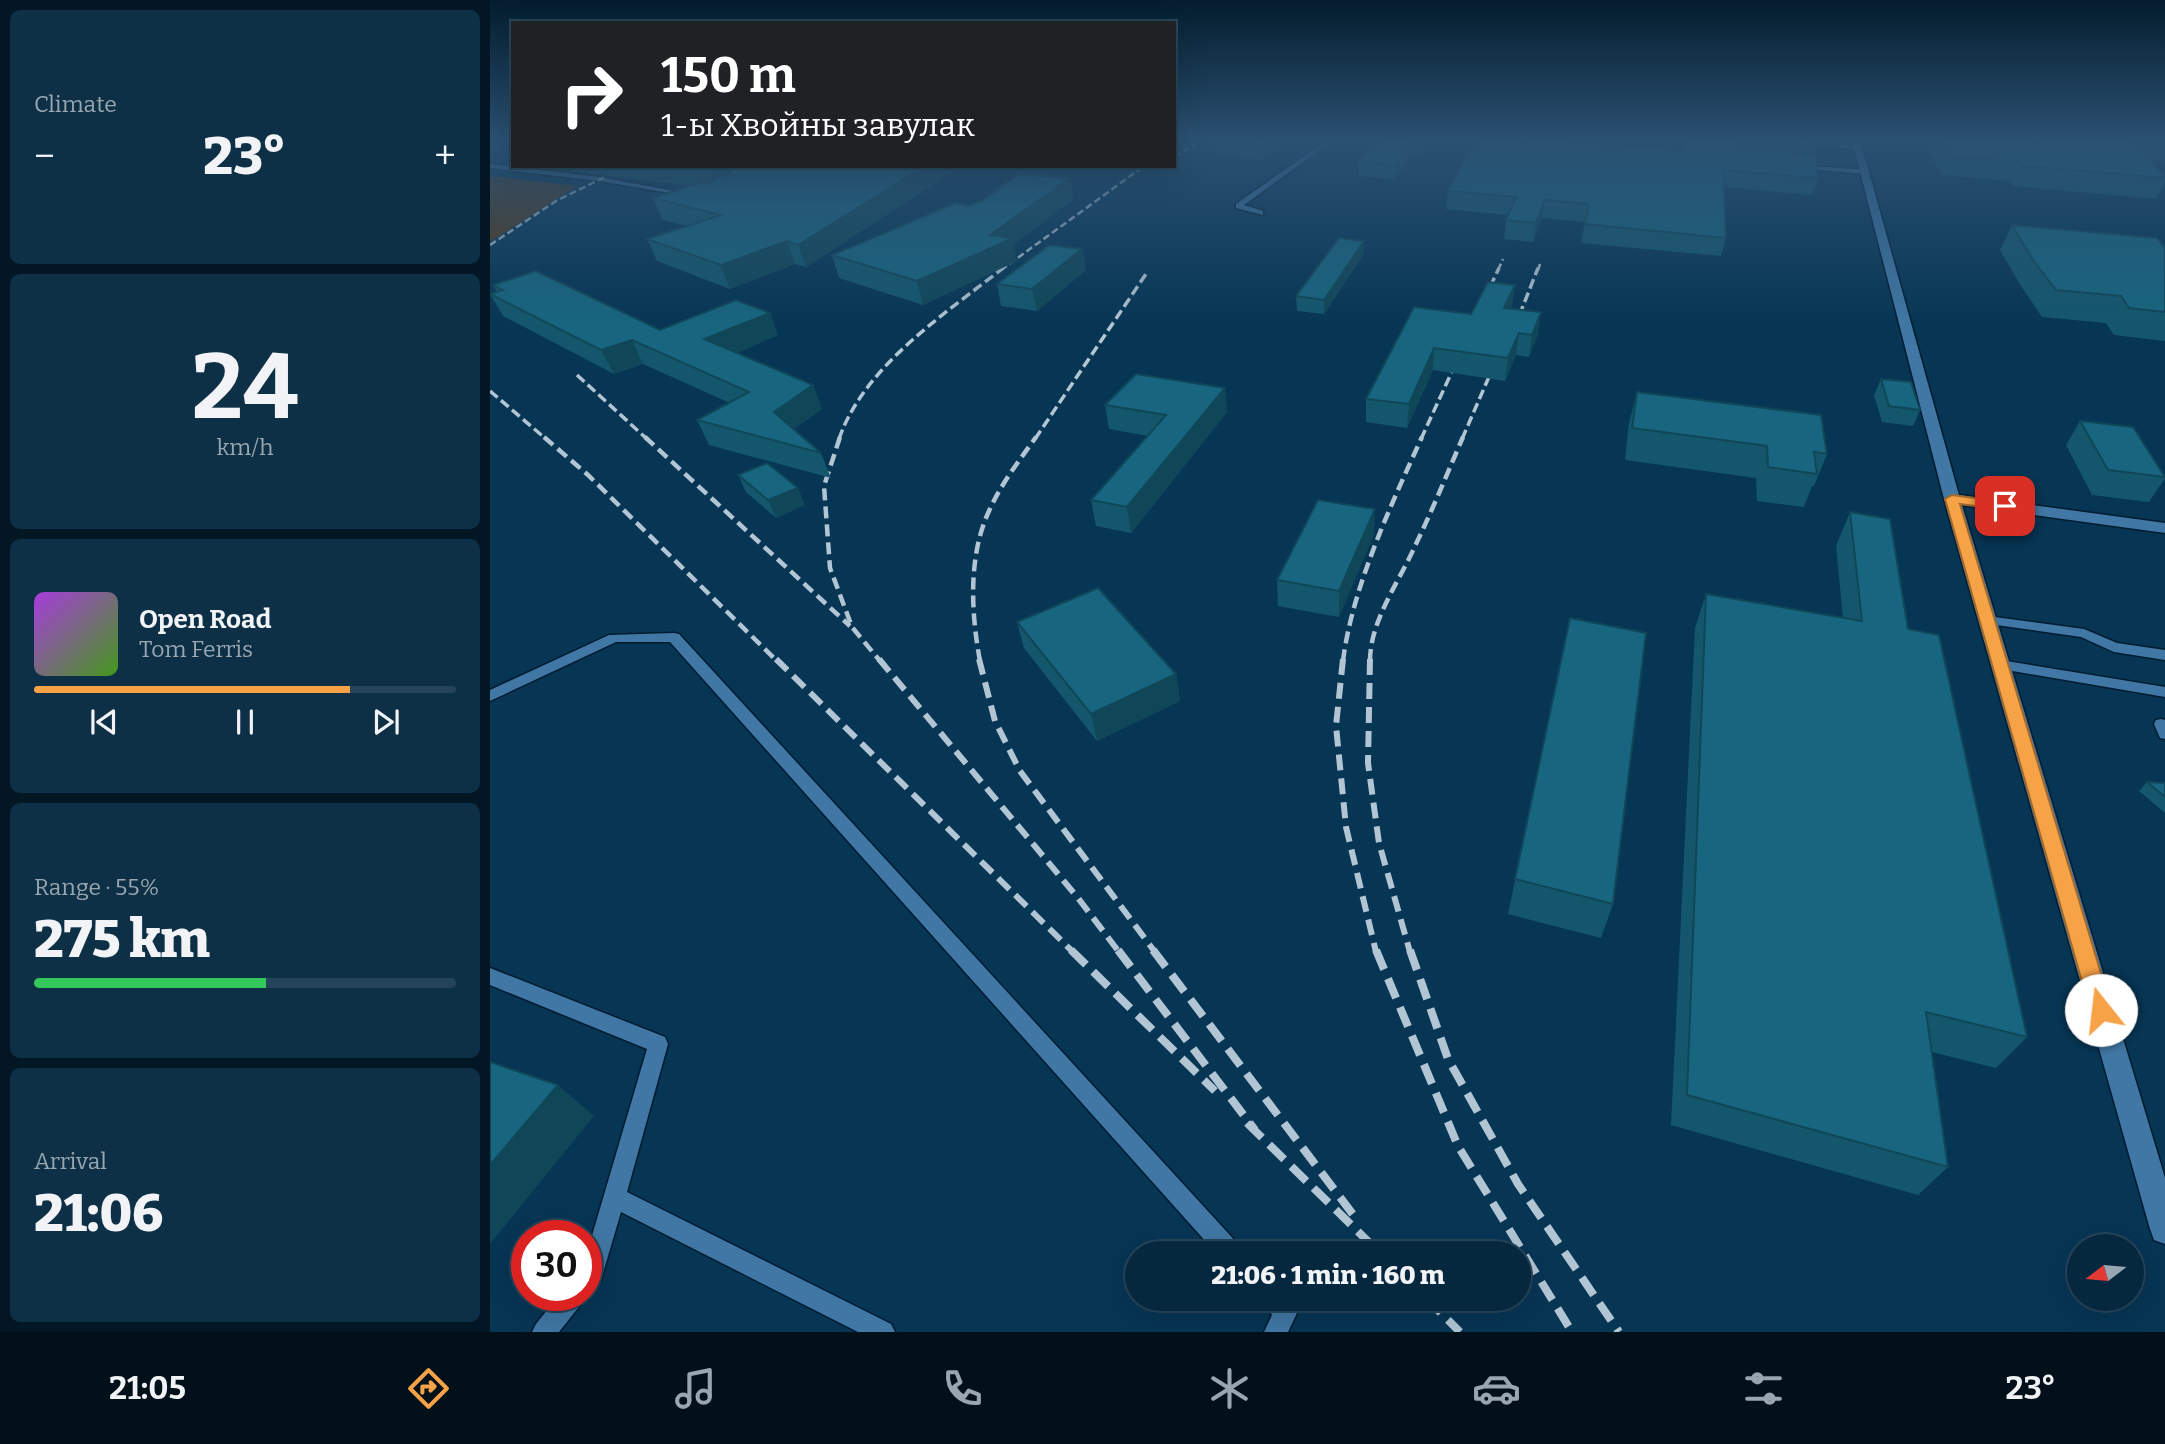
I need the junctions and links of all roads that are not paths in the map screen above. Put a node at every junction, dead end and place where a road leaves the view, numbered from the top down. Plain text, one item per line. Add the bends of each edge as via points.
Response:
1 (1244, 202) edge
2 (1873, 202) edge
3 (1261, 213) dead end
4 (1952, 499) junction
5 (2165, 528) edge
6 (1987, 620) junction
7 (2165, 655) edge
8 (2000, 665) junction
9 (2165, 692) edge
10 (490, 696) edge
11 (490, 976) edge
12 (2156, 1171) edge
13 (614, 1197) junction
14 (2165, 1228) edge
15 (602, 1240) edge
16 (1220, 1241) edge
17 (561, 1311) edge
18 (1284, 1311) edge
19 (544, 1332) edge
20 (883, 1332) edge
21 (1276, 1332) edge

1 - 3 lane via 1239,206
2 - 4 street
4 - 5 street
4 - 6 street
6 - 7 lane via 2084,633 2114,647
6 - 8 street
8 - 9 lane
8 - 12 street
10 - 16 lane via 614,638 674,637
11 - 13 lane via 658,1044
12 - 14 street
13 - 15 lane
13 - 20 lane
17 - 19 lane
18 - 21 lane

